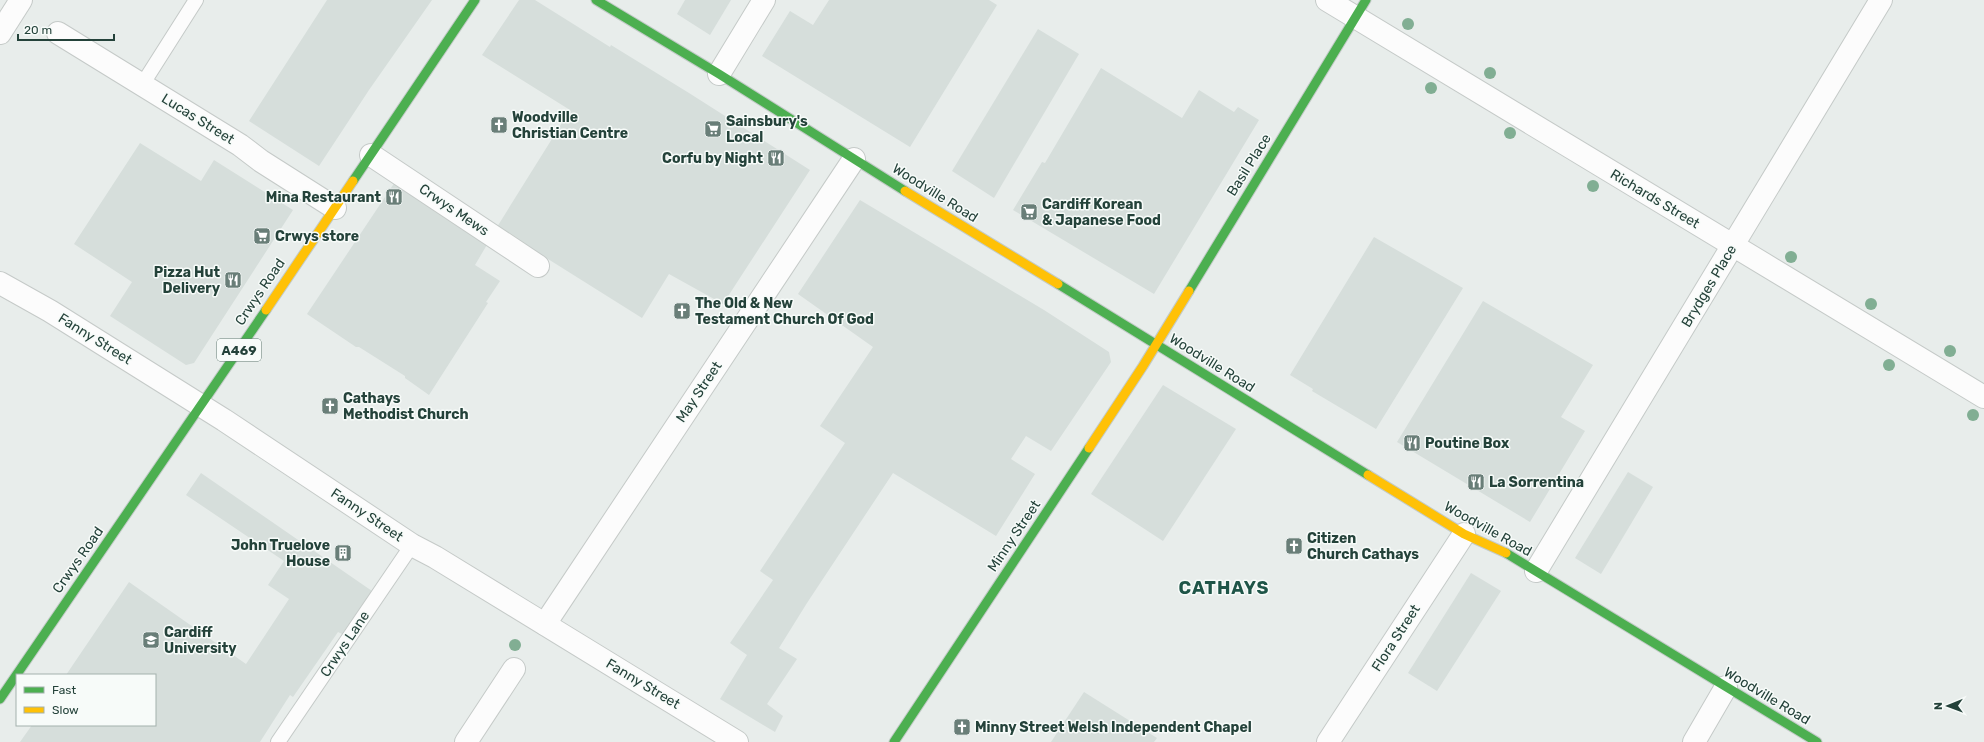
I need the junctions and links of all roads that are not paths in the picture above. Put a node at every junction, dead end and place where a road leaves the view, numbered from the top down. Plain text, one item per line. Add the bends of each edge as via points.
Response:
1 (196, 0) edge
2 (475, 0) edge
3 (596, 0) edge
4 (764, 0) edge
5 (1327, 0) edge
6 (1881, 0) edge
7 (14, 3) edge
8 (1361, 9) edge
9 (58, 33) dead end
10 (0, 34) edge
11 (719, 74) junction
12 (142, 84) junction
13 (371, 155) junction
14 (854, 159) junction
15 (335, 208) junction
16 (1733, 245) junction
17 (538, 266) dead end
18 (0, 283) edge
19 (1155, 344) junction
20 (1984, 397) edge
21 (201, 406) junction
22 (1464, 534) junction
23 (412, 545) junction
24 (1536, 571) junction
25 (545, 624) junction
26 (514, 669) dead end
27 (17, 674) edge
28 (16, 676) edge
29 (1726, 688) junction
30 (0, 699) edge
31 (278, 742) edge
32 (466, 742) edge
33 (737, 742) edge
34 (894, 742) edge
35 (1328, 742) edge
36 (1694, 742) edge
37 (1817, 742) edge

1 - 12 lane
2 - 13 street, Crwys Road / A469
3 - 11 street, Woodville Road
4 - 11 street
5 - 8 street, Richards Street
6 - 16 street, Brydges Place
7 - 10 street
8 - 16 street, Richards Street
8 - 19 street, Basil Place
9 - 12 street, Lucas Street
11 - 14 street, Woodville Road
12 - 15 street, Lucas Street
13 - 15 street, Crwys Road / A469
13 - 17 street, Crwys Mews
14 - 19 street, Woodville Road
14 - 25 street, May Street
15 - 21 street, Crwys Road / A469
16 - 20 street, Richards Street
16 - 24 street, Brydges Place
18 - 21 street, Fanny Street via 50,311
19 - 22 street, Woodville Road
19 - 34 street, Minny Street via 1126,392
21 - 23 street, Fanny Street
21 - 27 street, Crwys Road / A469
22 - 24 street, Woodville Road via 1493,546
22 - 35 street, Flora Street
23 - 25 street, Fanny Street
23 - 31 lane, Crwys Lane
24 - 29 street, Woodville Road
25 - 33 street, Fanny Street
26 - 32 street
28 - 30 street, Crwys Road / A469
29 - 36 street
29 - 37 street, Woodville Road

